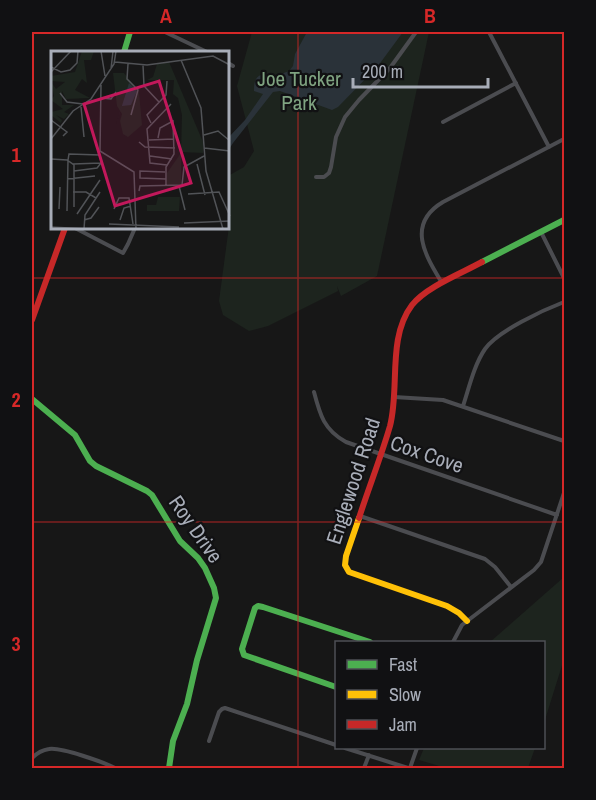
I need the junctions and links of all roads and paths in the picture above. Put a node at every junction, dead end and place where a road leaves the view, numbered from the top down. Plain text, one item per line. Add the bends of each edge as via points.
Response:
1 (130, 32) edge
2 (165, 32) edge
3 (416, 32) edge
4 (489, 32) edge
5 (124, 51) edge
6 (205, 51) edge
7 (230, 64) edge
8 (233, 66) dead end
9 (516, 83) junction
10 (443, 122) dead end
11 (564, 139) edge
12 (549, 147) junction
13 (316, 177) dead end
14 (564, 220) edge
15 (64, 230) edge
16 (79, 230) edge
17 (134, 230) edge
18 (541, 232) junction
19 (564, 278) edge
20 (442, 283) junction
21 (564, 302) edge
22 (32, 320) edge
23 (314, 392) dead end
24 (394, 397) junction
25 (32, 399) edge
26 (463, 406) junction
27 (564, 441) edge
28 (381, 454) junction
29 (564, 493) edge
30 (557, 515) junction
31 (360, 516) junction
32 (511, 587) junction
33 (467, 621) junction
34 (367, 641) edge
35 (453, 641) edge
36 (335, 687) edge
37 (209, 741) dead end
38 (335, 745) edge
39 (351, 749) edge
40 (416, 749) edge
41 (369, 755) junction
42 (32, 758) edge
43 (115, 768) edge
44 (169, 768) edge
45 (364, 768) edge
46 (409, 768) edge

1 - 5 street
2 - 6 street
3 - 13 street via 390,68 345,117 336,137 329,173
4 - 9 street
7 - 8 street
9 - 10 street
9 - 12 street
11 - 12 street
12 - 20 street via 429,212 422,229 422,245
14 - 18 street, Englewood Road
15 - 22 street
16 - 17 street via 123,253
18 - 19 street
18 - 20 street, Englewood Road
20 - 24 street, Englewood Road via 420,297 403,320 395,358
21 - 26 street via 498,336 486,348
23 - 28 street, Cox Cove via 322,418 334,434
24 - 26 street via 434,398
24 - 28 street, Englewood Road
25 - 44 street, Roy Drive via 75,435 96,466 150,493 180,541 205,568 214,588 215,601 187,704 172,741
26 - 27 street
28 - 30 street, Cox Cove
28 - 31 street, Englewood Road
29 - 30 street
30 - 32 street via 541,562
31 - 32 street via 485,560
31 - 33 street, Englewood Road via 345,561 347,570 447,606
32 - 33 street
33 - 35 street
34 - 36 street via 263,607 255,608 242,649 244,655
37 - 38 street via 219,712 225,708
39 - 41 street
40 - 46 street
41 - 45 street
41 - 46 street
42 - 43 street via 41,751 57,749

